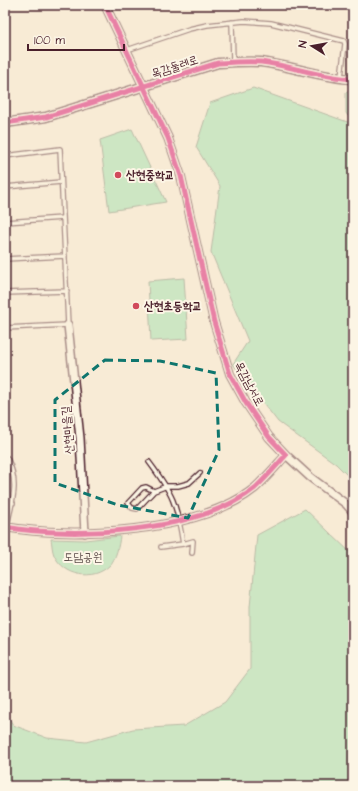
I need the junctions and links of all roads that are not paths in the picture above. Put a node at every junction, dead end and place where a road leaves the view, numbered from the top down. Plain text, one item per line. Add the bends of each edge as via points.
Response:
1 (105, 5) edge
2 (232, 22) junction
3 (127, 50) junction
4 (233, 62) junction
5 (340, 78) junction
6 (353, 79) edge
7 (144, 87) junction
8 (5, 123) edge
9 (5, 156) edge
10 (62, 182) junction
11 (5, 187) edge
12 (63, 218) junction
13 (5, 222) edge
14 (65, 256) junction
15 (5, 259) edge
16 (67, 291) junction
17 (5, 294) edge
18 (68, 326) junction
19 (5, 328) edge
20 (286, 455) junction
21 (7, 458) dead end
22 (149, 462) dead end
23 (200, 473) dead end
24 (167, 486) junction
25 (154, 491) junction
26 (13, 502) junction
27 (5, 503) edge
28 (353, 512) edge
29 (180, 521) junction
30 (6, 527) edge
31 (85, 532) junction
32 (5, 537) edge
33 (183, 544) junction
34 (161, 547) dead end
35 (192, 553) dead end
36 (5, 563) edge
37 (5, 568) edge

1 - 3 street, 목감남서로
2 - 3 lane via 189,29
2 - 4 lane
2 - 5 lane via 271,23 341,38 345,44
3 - 7 street, 목감남서로
4 - 5 street, 목감둘레로 via 262,62
4 - 7 street, 목감둘레로 via 218,63
5 - 6 street, 목감둘레로
7 - 8 street, 목감둘레로 via 46,117
7 - 20 street, 목감남서로 via 168,138 182,176 214,322 230,374 269,437
9 - 10 lane, 산현마을길 via 60,149
10 - 11 lane
10 - 12 lane, 산현마을길
12 - 13 lane
12 - 14 lane, 산현마을길
14 - 15 lane
14 - 16 lane, 산현마을길
16 - 17 lane
16 - 18 lane, 산현마을길
18 - 19 lane
18 - 31 street, 산현마을길 via 80,438
20 - 28 street, 목감남서로
20 - 29 street via 255,488 233,501 194,518
21 - 26 lane via 13,468 16,486
22 - 24 lane
23 - 24 lane via 190,483
24 - 25 lane
24 - 29 lane
25 - 25 lane via 137,509 128,503 142,488
26 - 27 lane
26 - 30 lane
29 - 31 street
29 - 33 lane
30 - 31 street via 31,532
30 - 32 lane
33 - 34 lane
33 - 35 lane via 193,541
36 - 37 lane

